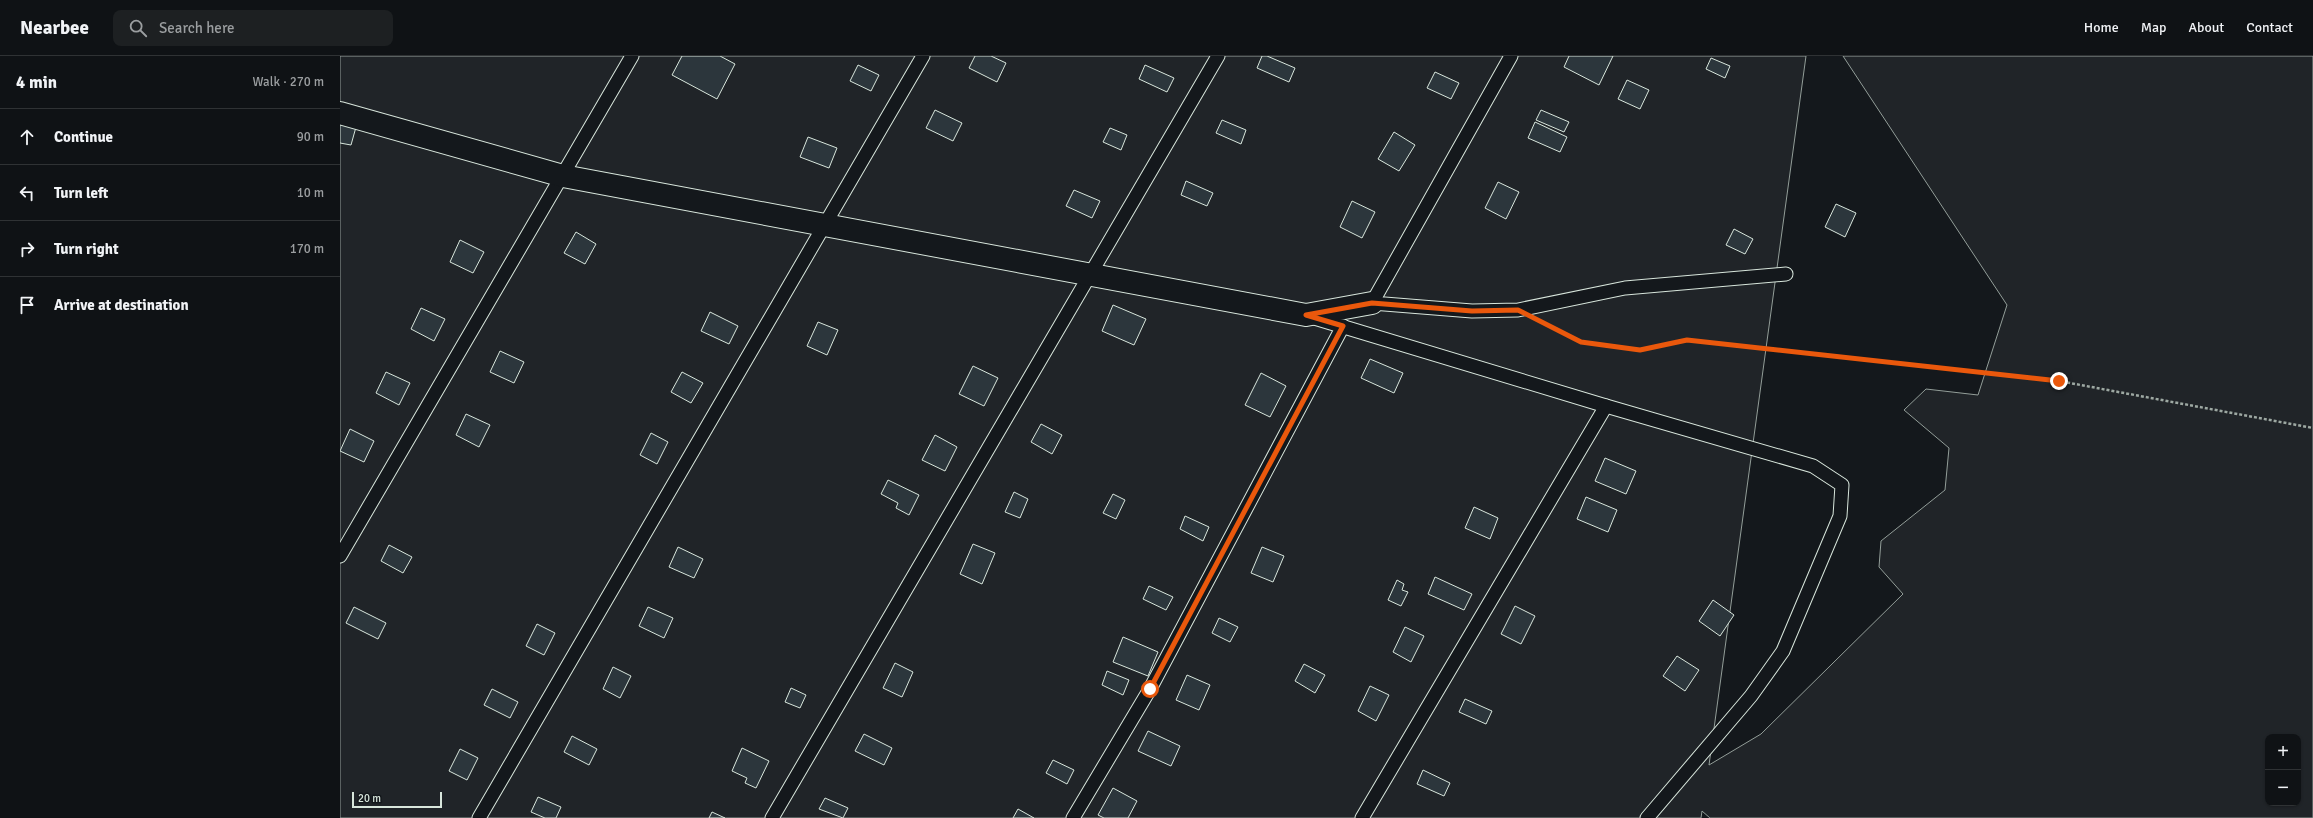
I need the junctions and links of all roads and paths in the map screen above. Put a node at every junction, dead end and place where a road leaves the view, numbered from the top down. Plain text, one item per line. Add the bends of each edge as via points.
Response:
1 (632, 56) edge
2 (923, 56) edge
3 (1218, 56) edge
4 (1511, 56) edge
5 (340, 113) edge
6 (563, 176) junction
7 (826, 225) junction
8 (1786, 274) dead end
9 (1091, 275) junction
10 (1372, 303) junction
11 (1518, 310) junction
12 (1306, 315) junction
13 (1343, 326) junction
14 (1606, 406) junction
15 (2313, 428) edge
16 (340, 556) edge
17 (479, 818) edge
18 (772, 818) edge
19 (1073, 818) edge
20 (1362, 818) edge
21 (1647, 818) edge

1 - 6 lane
2 - 7 lane
3 - 9 lane
4 - 10 lane
5 - 6 street
6 - 7 street
6 - 16 lane
7 - 9 street
7 - 17 lane
8 - 11 lane via 1624,288
9 - 12 street
9 - 18 lane
10 - 11 lane via 1472,311
10 - 12 street
11 - 15 path via 1581,342 1640,350 1687,340 2059,381
12 - 13 lane
13 - 14 lane
13 - 19 lane via 1150,689
14 - 20 lane
14 - 21 lane via 1813,466 1842,485 1840,516 1783,651 1751,696

